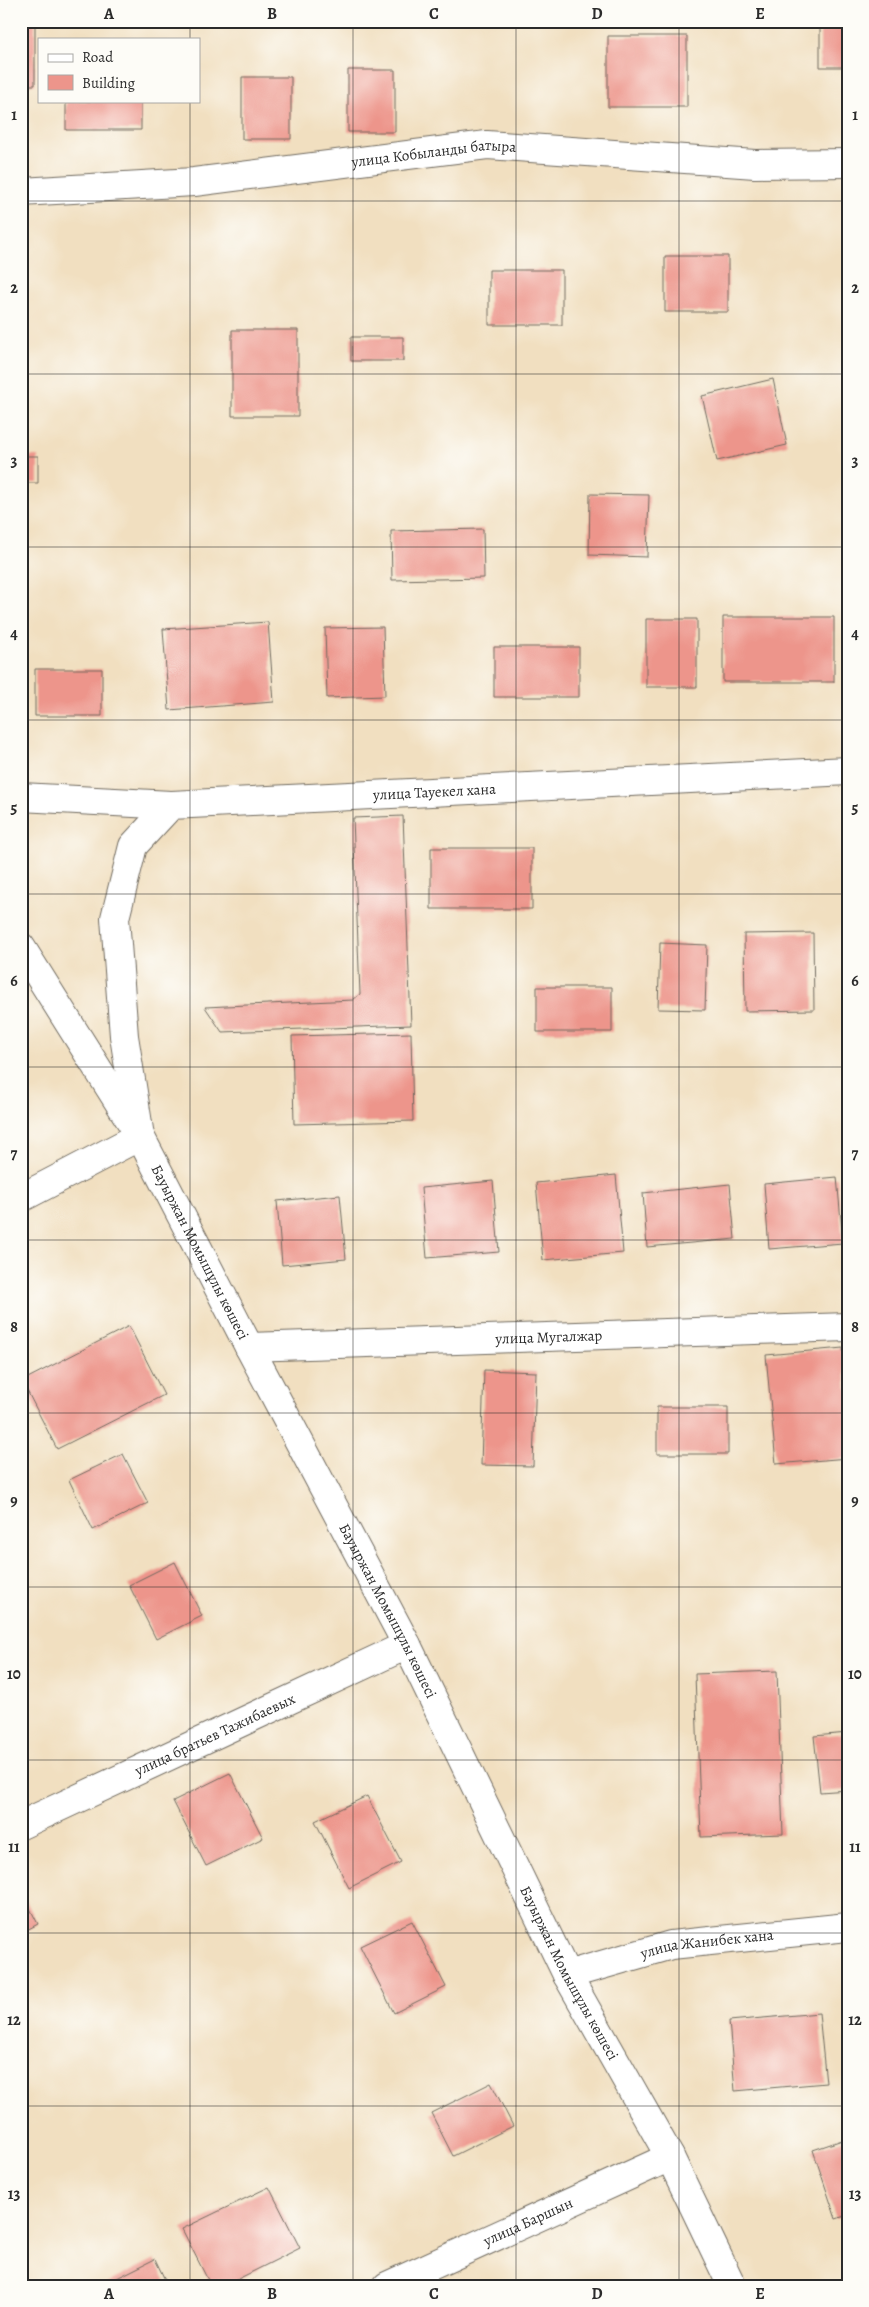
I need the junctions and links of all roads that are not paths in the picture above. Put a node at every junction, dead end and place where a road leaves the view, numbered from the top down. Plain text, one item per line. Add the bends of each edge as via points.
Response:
1 (848, 163) edge
2 (21, 192) edge
3 (848, 772) edge
4 (21, 798) edge
5 (171, 805) junction
6 (21, 947) edge
7 (140, 1136) junction
8 (21, 1198) edge
9 (848, 1327) edge
10 (249, 1347) junction
11 (407, 1645) junction
12 (21, 1825) edge
13 (848, 1927) edge
14 (567, 1975) junction
15 (670, 2157) junction
16 (387, 2286) edge
17 (732, 2286) edge

1 - 2 street, улица Кобыланды батыра via 755,164 487,145 194,182
3 - 5 street, улица Тауекел хана
4 - 5 street, улица Тауекел хана
5 - 7 street via 133,846 115,918 124,1036
6 - 7 street, Бауыржан Момышұлы көшесі
7 - 8 street
7 - 10 street, Бауыржан Момышұлы көшесі
9 - 10 street, улица Мугалжар
10 - 11 street, Бауыржан Момышұлы көшесі
11 - 12 street, улица братьев Тажибаевых
11 - 14 street, Бауыржан Момышұлы көшесі
13 - 14 street, улица Жанибек хана via 671,1945
14 - 15 street, Бауыржан Момышұлы көшесі
15 - 16 street, улица Баршын
15 - 17 street, Бауыржан Момышұлы көшесі

